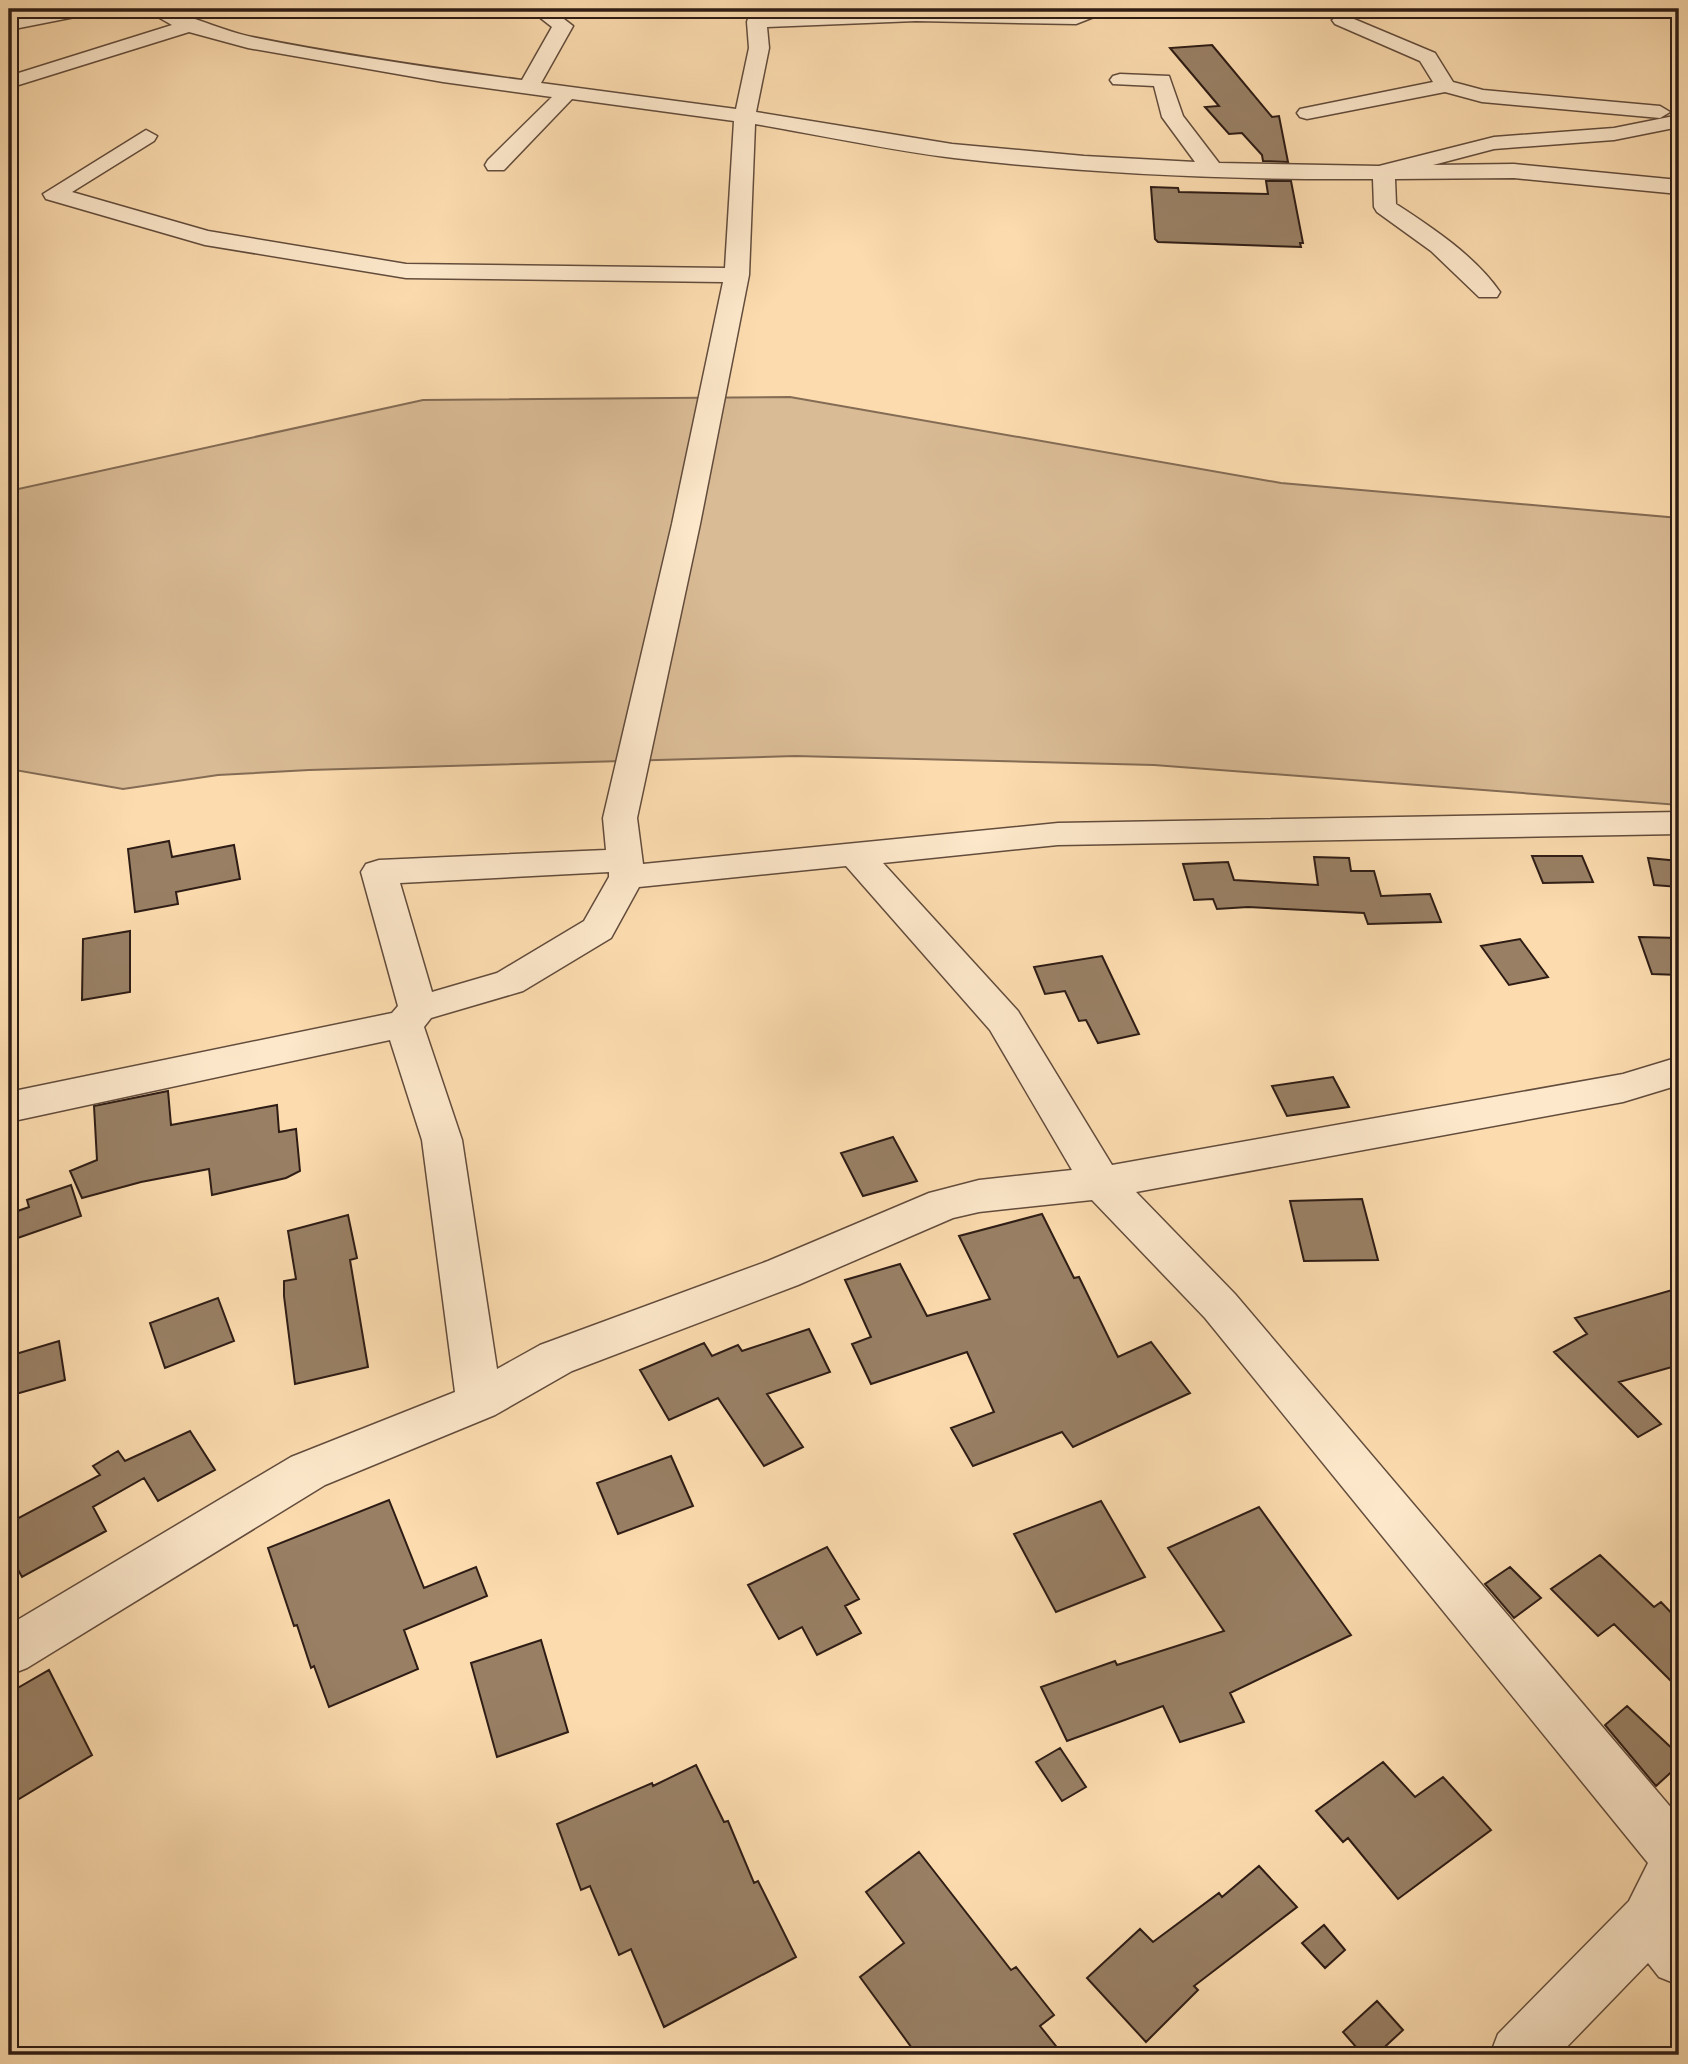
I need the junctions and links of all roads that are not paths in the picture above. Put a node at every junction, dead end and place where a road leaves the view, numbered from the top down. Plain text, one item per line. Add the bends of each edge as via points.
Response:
1 (85, 9) edge
2 (153, 9) edge
3 (539, 9) edge
4 (1097, 9) edge
5 (758, 16) edge
6 (1342, 20) dead end
7 (9, 24) edge
8 (189, 26) junction
9 (1120, 79) dead end
10 (9, 82) edge
11 (1445, 86) junction
12 (528, 88) junction
13 (567, 93) junction
14 (1307, 113) dead end
15 (1679, 113) edge
16 (1679, 121) edge
17 (745, 126) junction
18 (146, 136) dead end
19 (496, 165) dead end
20 (1212, 169) junction
21 (1384, 171) junction
22 (1679, 187) edge
23 (737, 275) junction
24 (1488, 292) dead end
25 (1679, 823) edge
26 (855, 854) junction
27 (626, 869) junction
28 (411, 1016) junction
29 (1679, 1071) edge
30 (9, 1107) edge
31 (1101, 1183) junction
32 (480, 1402) junction
33 (9, 1652) edge
34 (1679, 1858) edge
35 (1664, 1939) edge
36 (1519, 2055) edge

1 - 7 street
2 - 8 street
3 - 12 street via 564,26
4 - 5 street via 1076,18
5 - 17 street via 759,48
6 - 11 street via 1428,57
8 - 10 street
8 - 12 street via 248,42
9 - 20 street via 1162,79 1174,117
11 - 14 street
11 - 15 street via 1482,96
12 - 13 street
13 - 17 street
13 - 19 street
16 - 21 street via 1614,134 1494,143
17 - 20 street via 791,126 952,150 1084,163
17 - 23 street
18 - 23 street via 54,194 205,238 407,271
20 - 21 street
21 - 22 street via 1514,170
21 - 24 street via 1385,207 1460,260
23 - 27 street via 620,818
25 - 26 street via 1059,834
26 - 27 street
26 - 31 street via 1004,1021
27 - 28 street via 598,929 510,982
27 - 28 street via 379,872
28 - 30 street
28 - 32 street via 442,1140
29 - 31 street via 1623,1088
31 - 32 street via 944,1204 783,1273 556,1358
31 - 34 street via 1220,1306
32 - 33 street via 308,1471
34 - 35 street
35 - 36 street

